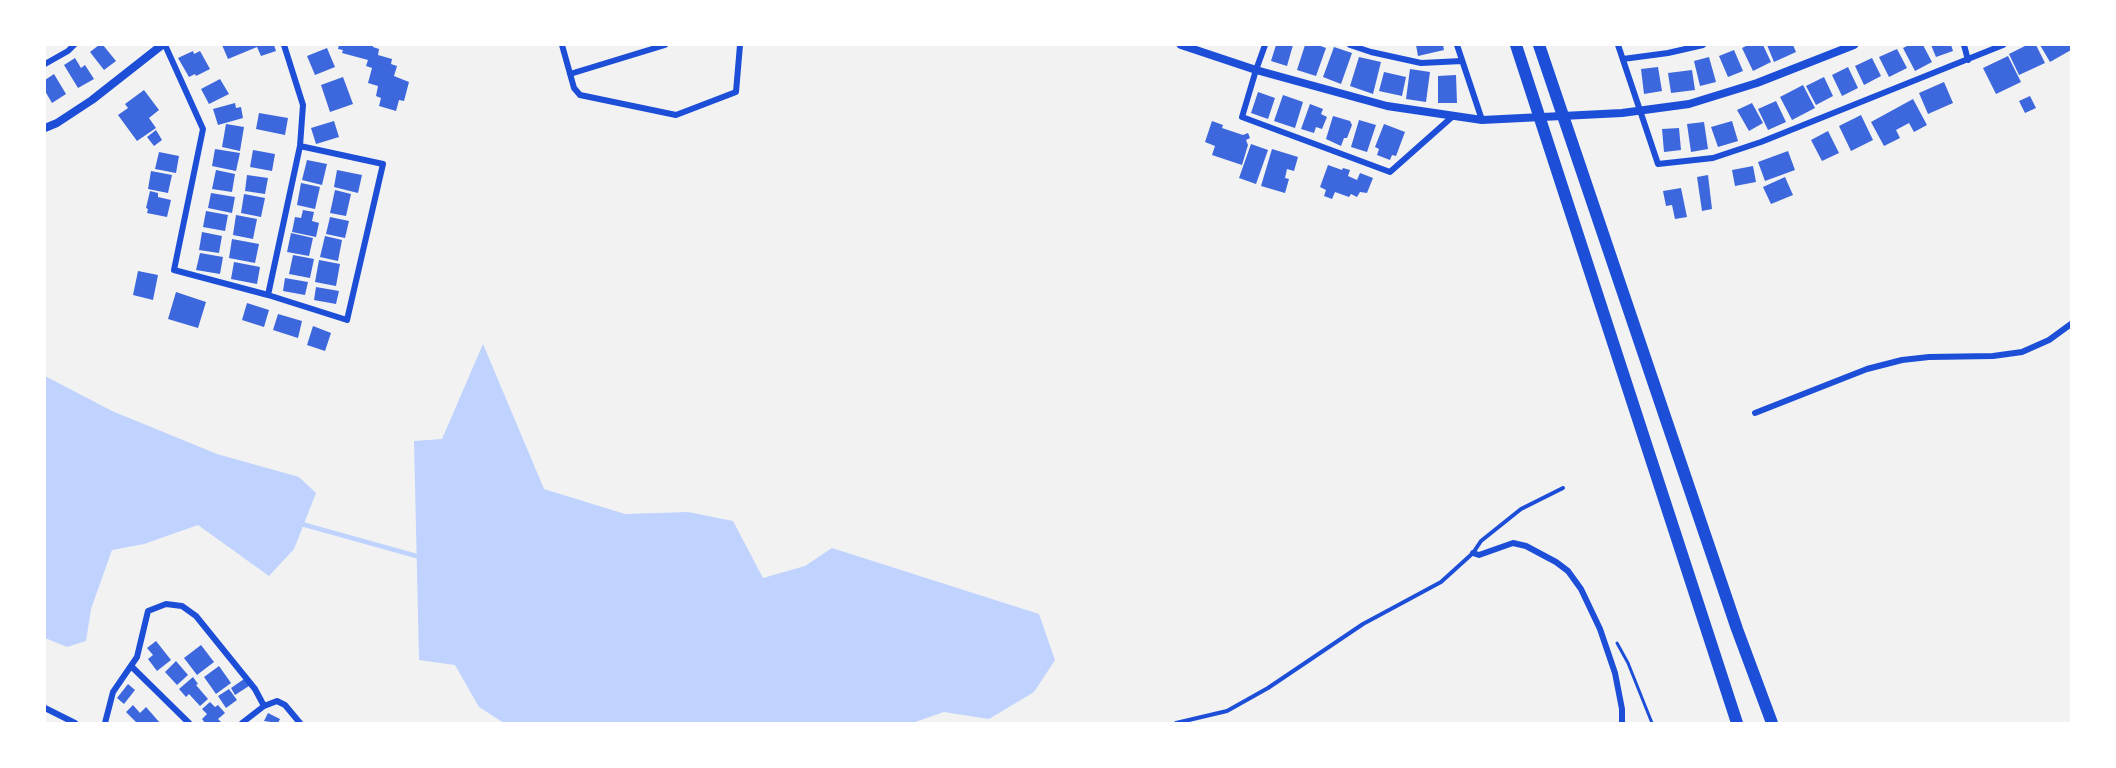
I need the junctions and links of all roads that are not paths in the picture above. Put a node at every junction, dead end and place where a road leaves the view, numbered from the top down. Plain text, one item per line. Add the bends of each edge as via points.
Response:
1 (74, 45) edge
2 (164, 45) edge
3 (284, 45) edge
4 (562, 45) edge
5 (665, 45) edge
6 (740, 45) edge
7 (1181, 45) edge
8 (1265, 45) edge
9 (1350, 45) edge
10 (1457, 45) edge
11 (1516, 45) edge
12 (1539, 45) edge
13 (1618, 45) edge
14 (1703, 45) edge
15 (1854, 45) edge
16 (1964, 45) edge
17 (2003, 45) edge
18 (1370, 49) edge
19 (1623, 59) junction
20 (1968, 60) junction
21 (1462, 61) junction
22 (45, 64) edge
23 (1256, 70) junction
24 (570, 74) junction
25 (1640, 111) junction
26 (1452, 117) junction
27 (1482, 120) junction
28 (45, 128) edge
29 (300, 146) junction
30 (268, 295) junction
31 (2071, 324) edge
32 (1755, 413) dead end
33 (1563, 488) dead end
34 (1473, 553) junction
35 (131, 666) junction
36 (264, 706) junction
37 (45, 708) edge
38 (75, 723) edge
39 (105, 723) edge
40 (189, 723) edge
41 (242, 723) edge
42 (300, 723) edge
43 (1176, 723) edge
44 (1622, 723) edge
45 (1737, 723) edge
46 (1772, 723) edge

1 - 22 street
2 - 28 street via 92,100
2 - 30 street via 203,129 174,270
3 - 29 street via 303,105
4 - 24 street
5 - 24 street
6 - 24 street via 735,92 676,115 580,95
7 - 23 street
8 - 23 street
9 - 18 street
10 - 21 street
11 - 45 highway
12 - 46 highway
13 - 19 street
14 - 19 street
15 - 25 street via 1712,97
16 - 20 street
17 - 20 street
18 - 21 street via 1421,63
19 - 25 street
20 - 25 street via 1713,158 1658,164
21 - 27 street
23 - 26 street via 1387,106
23 - 26 street via 1242,117 1390,172
25 - 27 street
26 - 27 street
29 - 30 street
29 - 30 street via 383,164 347,320
31 - 32 street via 2022,352 1902,360 1867,369
33 - 34 lane via 1521,509 1481,541
34 - 43 lane via 1441,582 1362,624 1268,688 1227,711
34 - 44 street via 1479,555 1513,543 1526,546 1568,571 1581,589 1602,636 1615,673
35 - 36 street via 137,657 148,612 166,604 182,606 196,616 255,688
35 - 39 street via 113,692
35 - 40 street
36 - 41 street
36 - 42 street via 277,701
37 - 38 street

